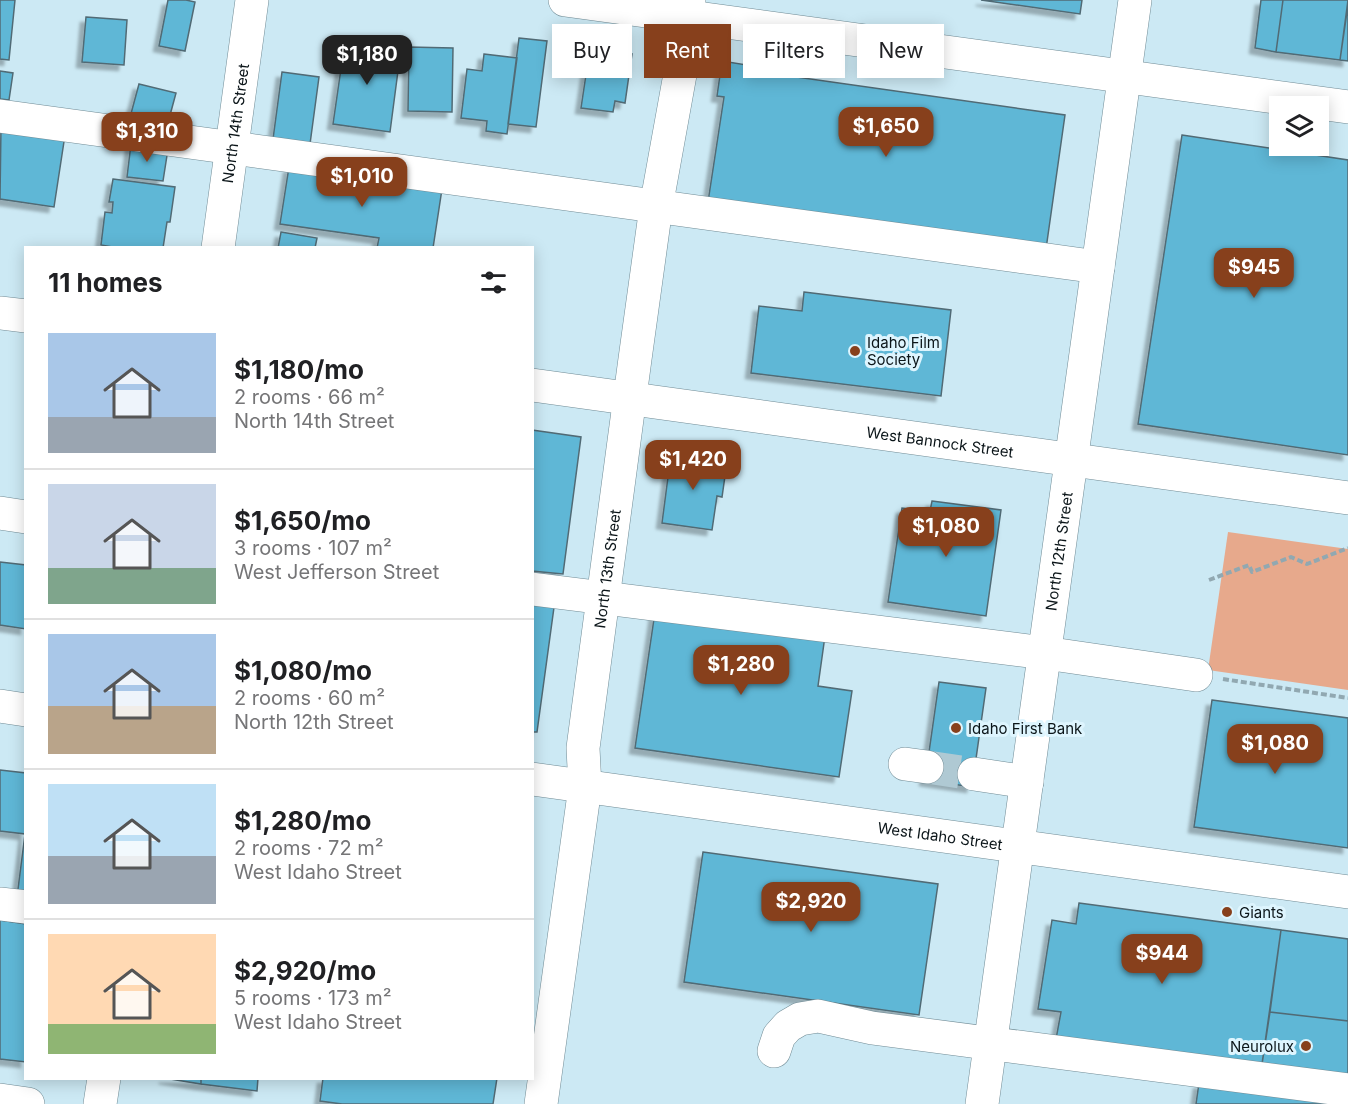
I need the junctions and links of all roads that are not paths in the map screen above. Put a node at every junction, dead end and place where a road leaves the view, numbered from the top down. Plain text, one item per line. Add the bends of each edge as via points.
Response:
1 (252, 0) edge
2 (1135, 0) edge
3 (576, 1) edge
4 (688, 8) edge
5 (1125, 76) junction
6 (1348, 107) edge
7 (0, 116) edge
8 (232, 148) junction
9 (656, 207) junction
10 (218, 246) edge
11 (1098, 267) junction
12 (534, 385) edge
13 (630, 398) junction
14 (1071, 459) junction
15 (1348, 498) edge
16 (0, 513) edge
17 (24, 517) edge
18 (534, 589) edge
19 (603, 599) junction
20 (1045, 653) junction
21 (1196, 675) road end
22 (0, 706) edge
23 (24, 710) edge
24 (974, 774) tunnel mouth
25 (534, 780) edge
26 (1027, 782) junction
27 (585, 787) junction
28 (1018, 846) junction
29 (1348, 892) edge
30 (0, 904) edge
31 (24, 908) edge
32 (545, 981) edge
33 (991, 1043) junction
34 (774, 1051) dead end
35 (104, 1080) edge
36 (1348, 1090) edge
37 (0, 1100) edge
38 (28, 1104) edge
39 (100, 1104) edge
40 (541, 1104) edge
41 (982, 1104) edge

1 - 8 street, North 14th Street
2 - 5 street, North 12th Street
3 - 4 street
4 - 5 street
4 - 9 street, North 13th Street via 683,58
5 - 6 street
5 - 11 street, North 12th Street
7 - 8 street
8 - 9 street
8 - 10 street, North 14th Street
9 - 11 street
9 - 13 street, North 13th Street
11 - 14 street, North 12th Street
12 - 13 street, West Bannock Street
13 - 14 street, West Bannock Street
13 - 19 street, North 13th Street
14 - 15 street, West Bannock Street
14 - 20 street, North 12th Street
16 - 17 street
18 - 19 street
19 - 20 street
19 - 27 street, North 13th Street via 583,748
20 - 21 street
20 - 26 street, North 12th Street
22 - 23 street
24 - 26 street
25 - 27 street, West Idaho Street
26 - 28 street, North 12th Street
27 - 28 street, West Idaho Street
27 - 32 street, North 13th Street
28 - 29 street, West Idaho Street
28 - 33 street, North 12th Street
30 - 31 street
32 - 40 street, North 13th Street
33 - 34 street via 872,1028 818,1016 788,1026
33 - 36 street
33 - 41 street, North 12th Street
35 - 39 street
37 - 38 street

